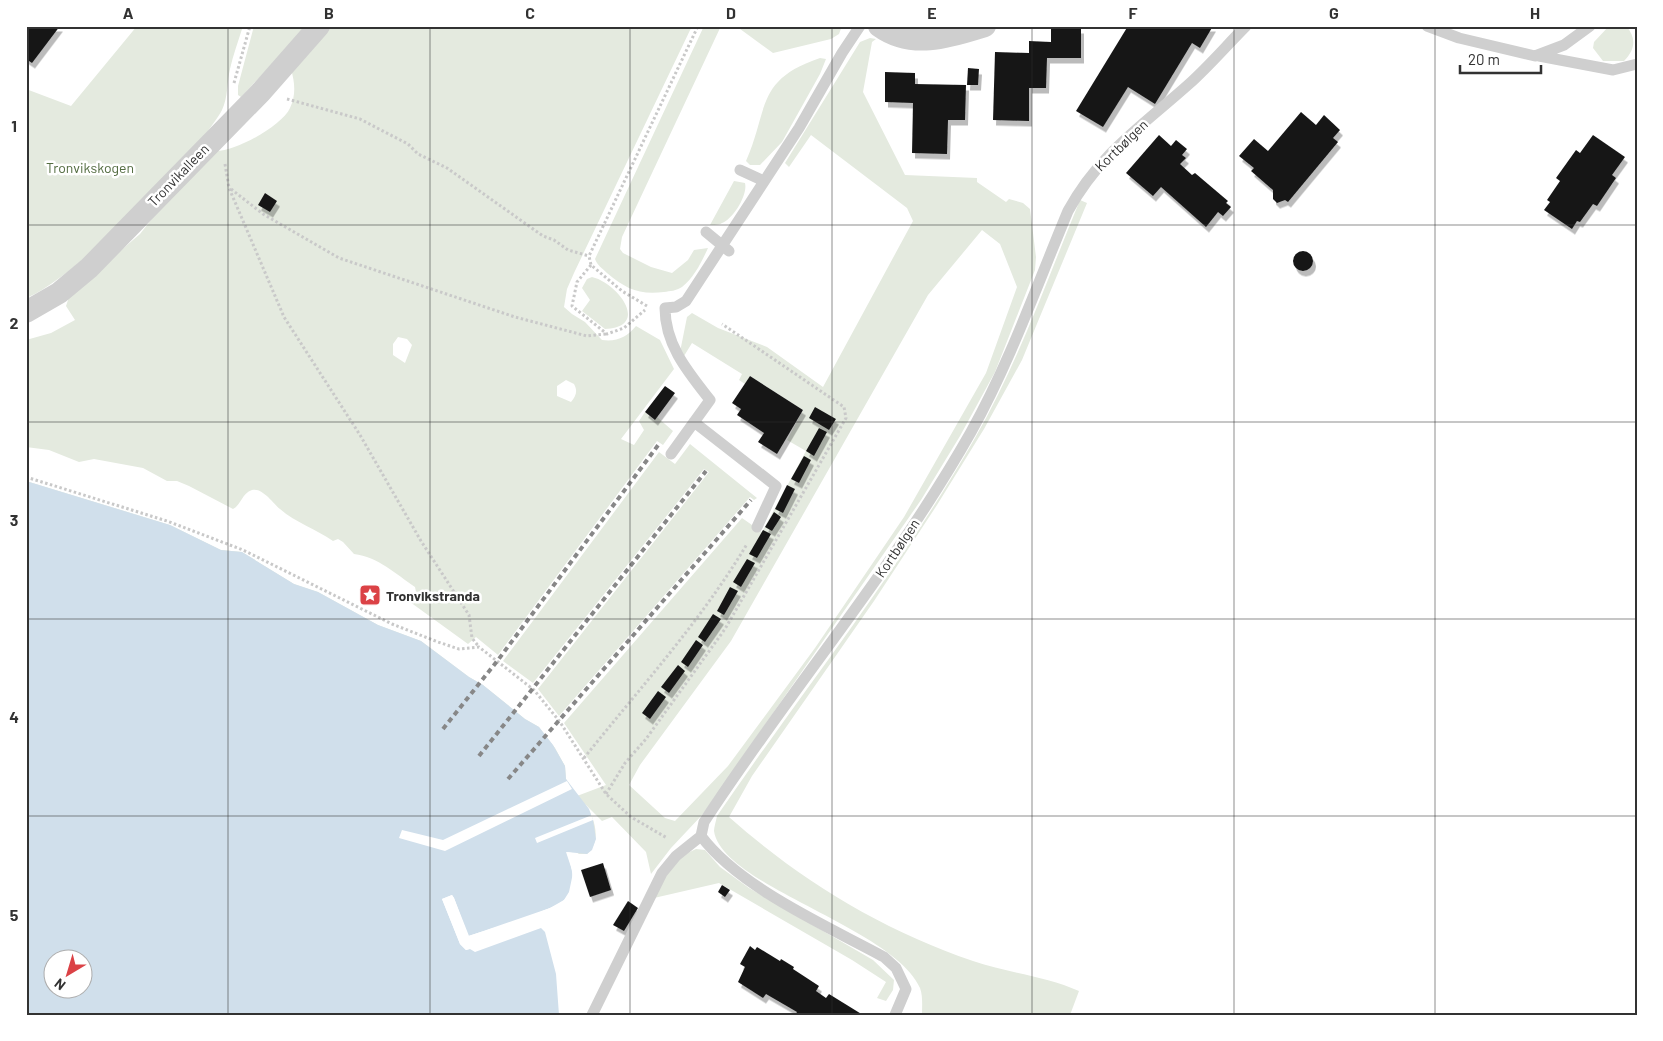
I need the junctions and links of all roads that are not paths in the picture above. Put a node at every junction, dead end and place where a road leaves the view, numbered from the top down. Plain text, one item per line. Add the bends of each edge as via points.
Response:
1 (319, 26) edge
2 (860, 26) edge
3 (879, 26) edge
4 (985, 26) edge
5 (1246, 26) edge
6 (1427, 26) edge
7 (1590, 26) edge
8 (1535, 56) junction
9 (1637, 64) edge
10 (740, 170) dead end
11 (764, 186) junction
12 (706, 232) dead end
13 (725, 248) junction
14 (26, 312) edge
15 (694, 422) junction
16 (671, 454) dead end
17 (757, 527) road end
18 (702, 836) junction
19 (592, 1015) edge
20 (895, 1015) edge

1 - 14 street, Tronvikalleen via 261,92 89,268 59,293
2 - 11 lane
3 - 4 street via 903,37 931,40
5 - 18 lane, Kortbølgen via 1191,83 1113,149 1080,189 1000,376 970,433 914,524 850,618 713,808 704,822
6 - 8 lane via 1459,38
7 - 8 lane via 1564,45
8 - 9 lane via 1613,70
10 - 11 lane
11 - 13 lane
12 - 13 lane
13 - 15 lane via 690,304 665,308 665,326 680,361 710,400
15 - 16 lane
15 - 17 lane via 776,486
18 - 19 lane via 676,856 662,873
18 - 20 lane via 715,855 732,868 786,904 884,957 896,968 906,989

